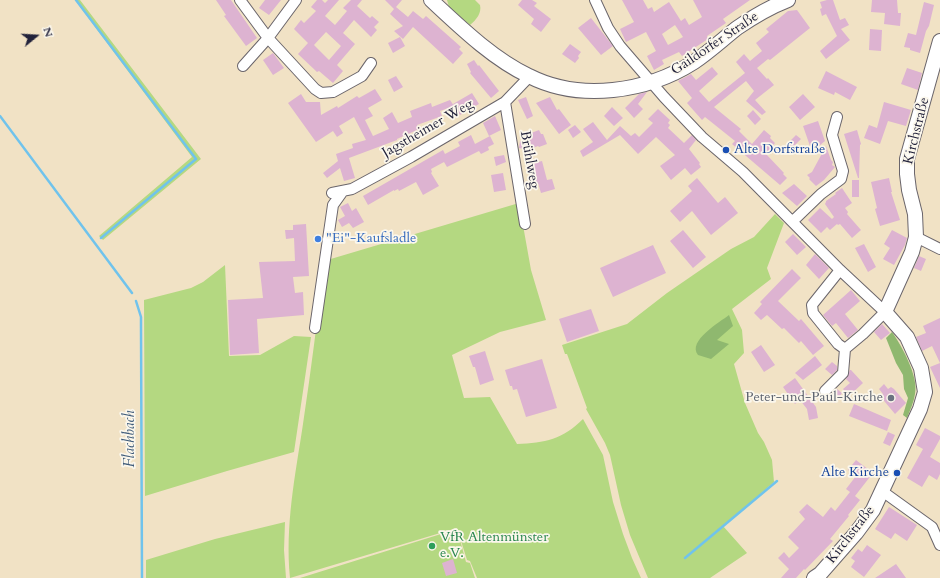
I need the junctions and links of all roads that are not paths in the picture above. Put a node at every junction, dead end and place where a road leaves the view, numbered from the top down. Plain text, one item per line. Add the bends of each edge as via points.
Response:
1 (240, 0) edge
2 (296, 0) edge
3 (431, 0) edge
4 (595, 0) edge
5 (788, 0) edge
6 (268, 38) junction
7 (940, 41) edge
8 (371, 63) dead end
9 (243, 66) dead end
10 (529, 77) junction
11 (650, 82) junction
12 (505, 102) junction
13 (837, 117) dead end
14 (343, 191) junction
15 (332, 193) dead end
16 (793, 221) junction
17 (525, 224) dead end
18 (916, 237) junction
19 (940, 249) edge
20 (840, 270) junction
21 (885, 312) junction
22 (315, 328) dead end
23 (845, 349) junction
24 (825, 391) dead end
25 (882, 492) junction
26 (936, 526) edge
27 (940, 545) edge
28 (814, 578) edge

1 - 6 street
2 - 6 street
3 - 10 street, Gaildorfer Straße via 504,62
4 - 11 street via 616,40
5 - 11 street, Gaildorfer Straße via 771,7 739,27 694,62
6 - 8 street via 321,93 333,92 362,76
6 - 9 street
7 - 18 street, Kirchstraße via 908,159 908,190 915,214
10 - 11 street, Gaildorfer Straße via 551,85 590,91 618,89
10 - 12 street, Jagstheimer Weg
11 - 16 street via 702,137 743,172
12 - 14 street, Jagstheimer Weg via 352,189
12 - 17 street, Brühlweg
13 - 16 street via 832,135 843,176
14 - 15 street, Jagstheimer Weg
14 - 22 street via 333,205
16 - 20 street
18 - 19 street
18 - 21 street, Kirchstraße via 912,252
20 - 21 street
20 - 23 street via 812,304 813,313
21 - 23 street
21 - 25 street, Kirchstraße via 907,337 922,368 925,392
23 - 24 street via 843,373
25 - 26 street
25 - 28 street, Kirchstraße via 873,510 856,533
26 - 27 street

